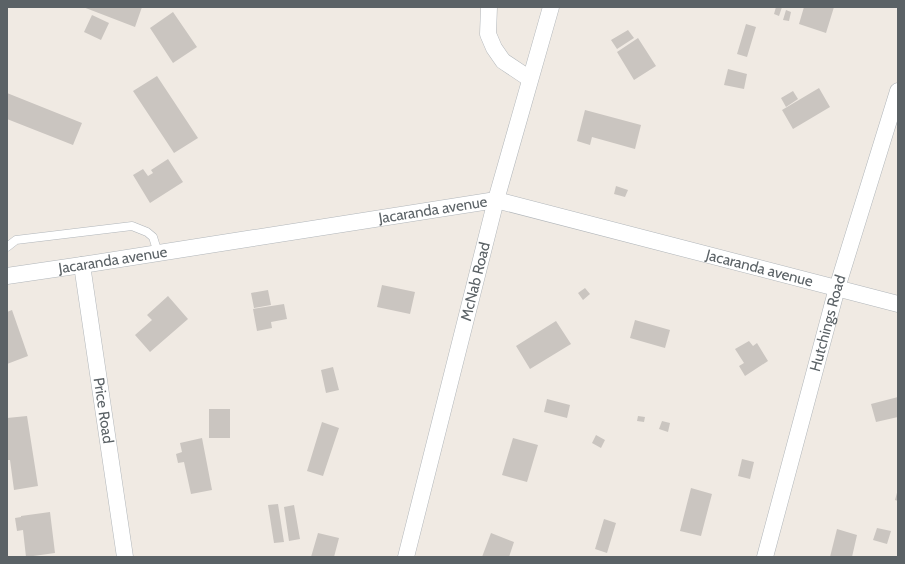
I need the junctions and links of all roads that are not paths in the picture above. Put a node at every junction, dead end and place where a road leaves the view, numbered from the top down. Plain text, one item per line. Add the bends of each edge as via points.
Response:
1 (489, 7) edge
2 (551, 7) edge
3 (530, 79) junction
4 (897, 96) edge
5 (496, 200) junction
6 (7, 247) edge
7 (158, 253) junction
8 (82, 265) junction
9 (7, 276) edge
10 (837, 288) junction
11 (898, 304) edge
12 (125, 557) edge
13 (406, 557) edge
14 (764, 557) edge

1 - 3 street via 488,34 494,48 502,61
2 - 3 street, McNab Road
3 - 5 street, McNab Road
4 - 10 street, Hutchings Road
5 - 7 street, Jacaranda avenue
5 - 10 street, Jacaranda avenue
5 - 13 street, McNab Road
6 - 7 lane via 16,240 132,226 147,232 153,238
7 - 8 street, Jacaranda avenue
8 - 9 street, Jacaranda avenue
8 - 12 street, Price Road
10 - 11 street, Jacaranda avenue
10 - 14 street, Hutchings Road

